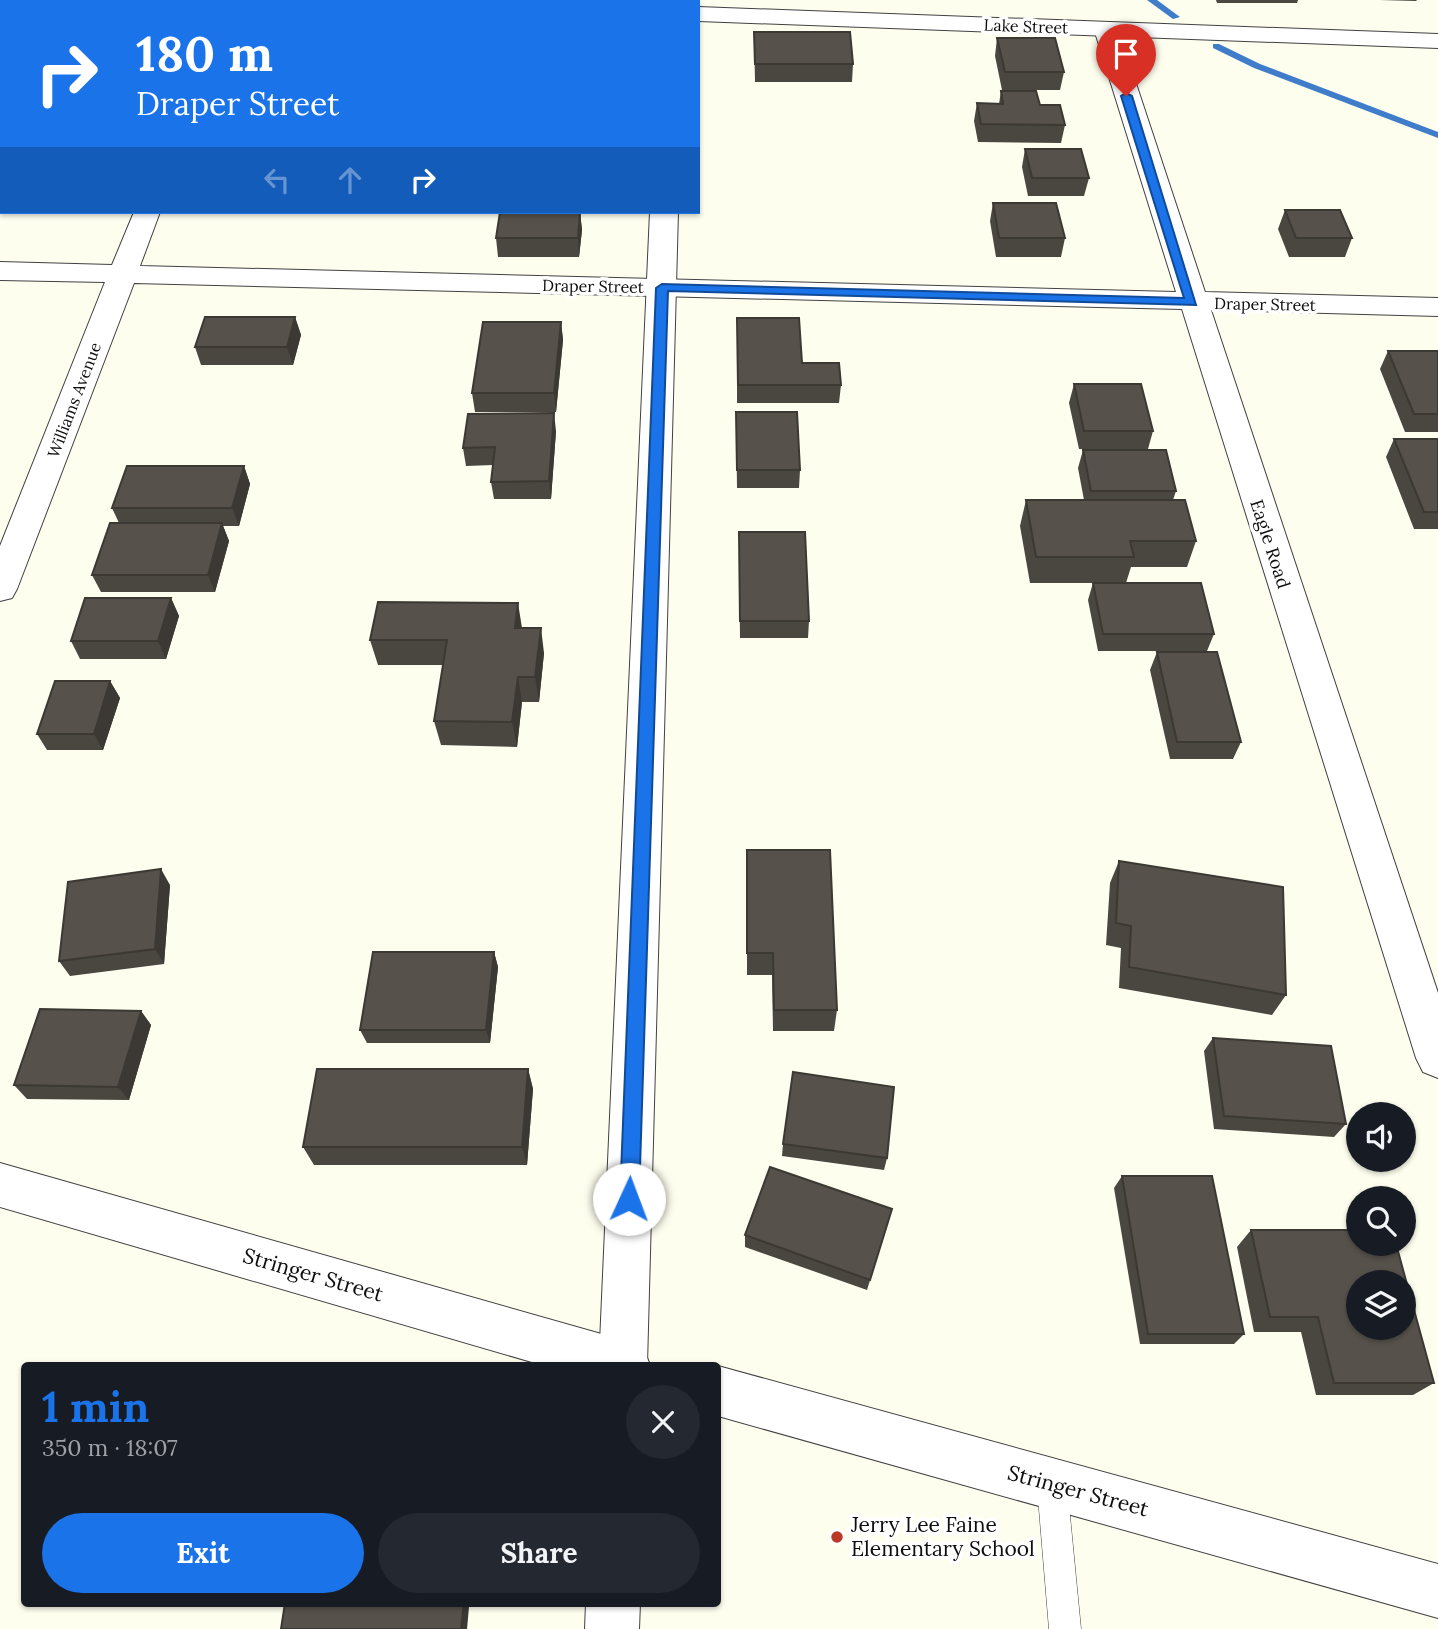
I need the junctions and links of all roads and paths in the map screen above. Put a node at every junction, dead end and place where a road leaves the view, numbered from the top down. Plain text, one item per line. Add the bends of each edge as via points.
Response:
1 (700, 14) edge
2 (1106, 29) junction
3 (1438, 41) edge
4 (146, 214) edge
5 (664, 214) edge
6 (0, 271) edge
7 (123, 274) junction
8 (662, 288) junction
9 (1191, 302) junction
10 (1438, 307) edge
11 (0, 589) edge
12 (1438, 1058) edge
13 (0, 1185) edge
14 (614, 1362) edge
15 (624, 1362) edge
16 (721, 1392) edge
17 (1052, 1485) junction
18 (1438, 1591) edge
19 (613, 1607) edge
20 (612, 1629) edge
21 (1065, 1629) edge

1 - 2 street, Lake Street
2 - 3 street, Lake Street
2 - 9 street, Eagle Road
4 - 7 street, Williams Avenue
5 - 8 street
6 - 7 street, Draper Street
7 - 8 street, Draper Street
7 - 11 street, Williams Avenue
8 - 9 street, Draper Street
8 - 15 street
9 - 10 street, Draper Street
9 - 12 street, Eagle Road
13 - 14 street, Stringer Street
16 - 17 street, Stringer Street
17 - 18 street, Stringer Street
17 - 21 lane
19 - 20 street

